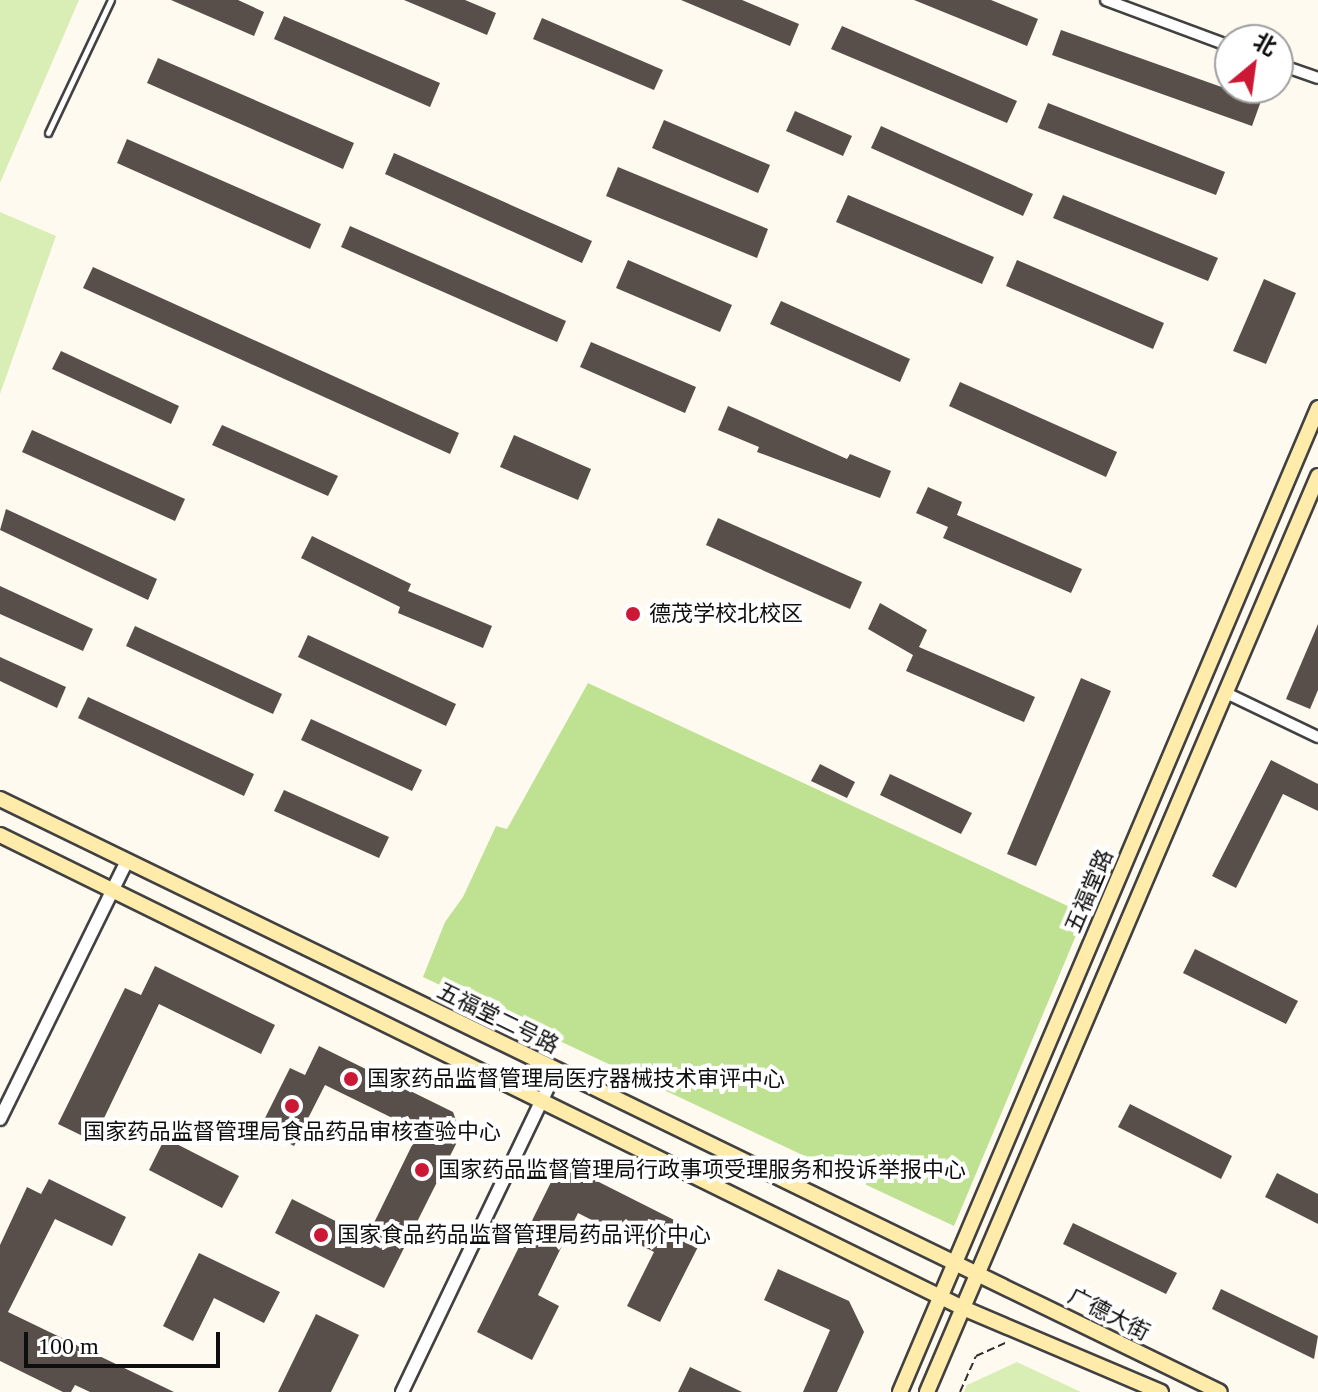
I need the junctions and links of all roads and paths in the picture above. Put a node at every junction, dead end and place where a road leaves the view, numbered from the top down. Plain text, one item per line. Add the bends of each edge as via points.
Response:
1 (111, 0) edge
2 (1106, 0) edge
3 (1214, 40) edge
4 (1294, 70) edge
5 (1318, 78) edge
6 (48, 133) dead end
7 (1318, 408) edge
8 (1318, 476) edge
9 (1226, 693) junction
10 (1318, 737) edge
11 (0, 799) edge
12 (0, 835) edge
13 (127, 861) junction
14 (110, 889) junction
15 (556, 1070) junction
16 (541, 1101) junction
17 (0, 1119) edge
18 (955, 1266) junction
19 (977, 1277) junction
20 (941, 1297) junction
21 (963, 1308) junction
22 (1020, 1341) dead end
23 (402, 1392) edge
24 (900, 1392) edge
25 (927, 1392) edge
26 (960, 1392) edge
27 (1161, 1392) edge
28 (1220, 1392) edge

1 - 6 lane
2 - 3 street
4 - 5 street
7 - 18 main road, 五福堂路
8 - 9 main road
9 - 10 street
9 - 19 main road
11 - 13 main road, 五福堂二号路
12 - 14 main road
13 - 14 street
13 - 15 main road, 五福堂二号路
14 - 16 main road
14 - 17 street
15 - 16 street
15 - 18 main road, 五福堂二号路
16 - 20 main road
16 - 23 street
18 - 19 main road, 五福堂二号路
18 - 20 main road, 五福堂路
19 - 21 main road
19 - 28 main road, 广德大街
20 - 21 main road
20 - 24 main road, 五福堂路
21 - 25 main road
21 - 27 main road
22 - 26 path via 997,1342 976,1356

